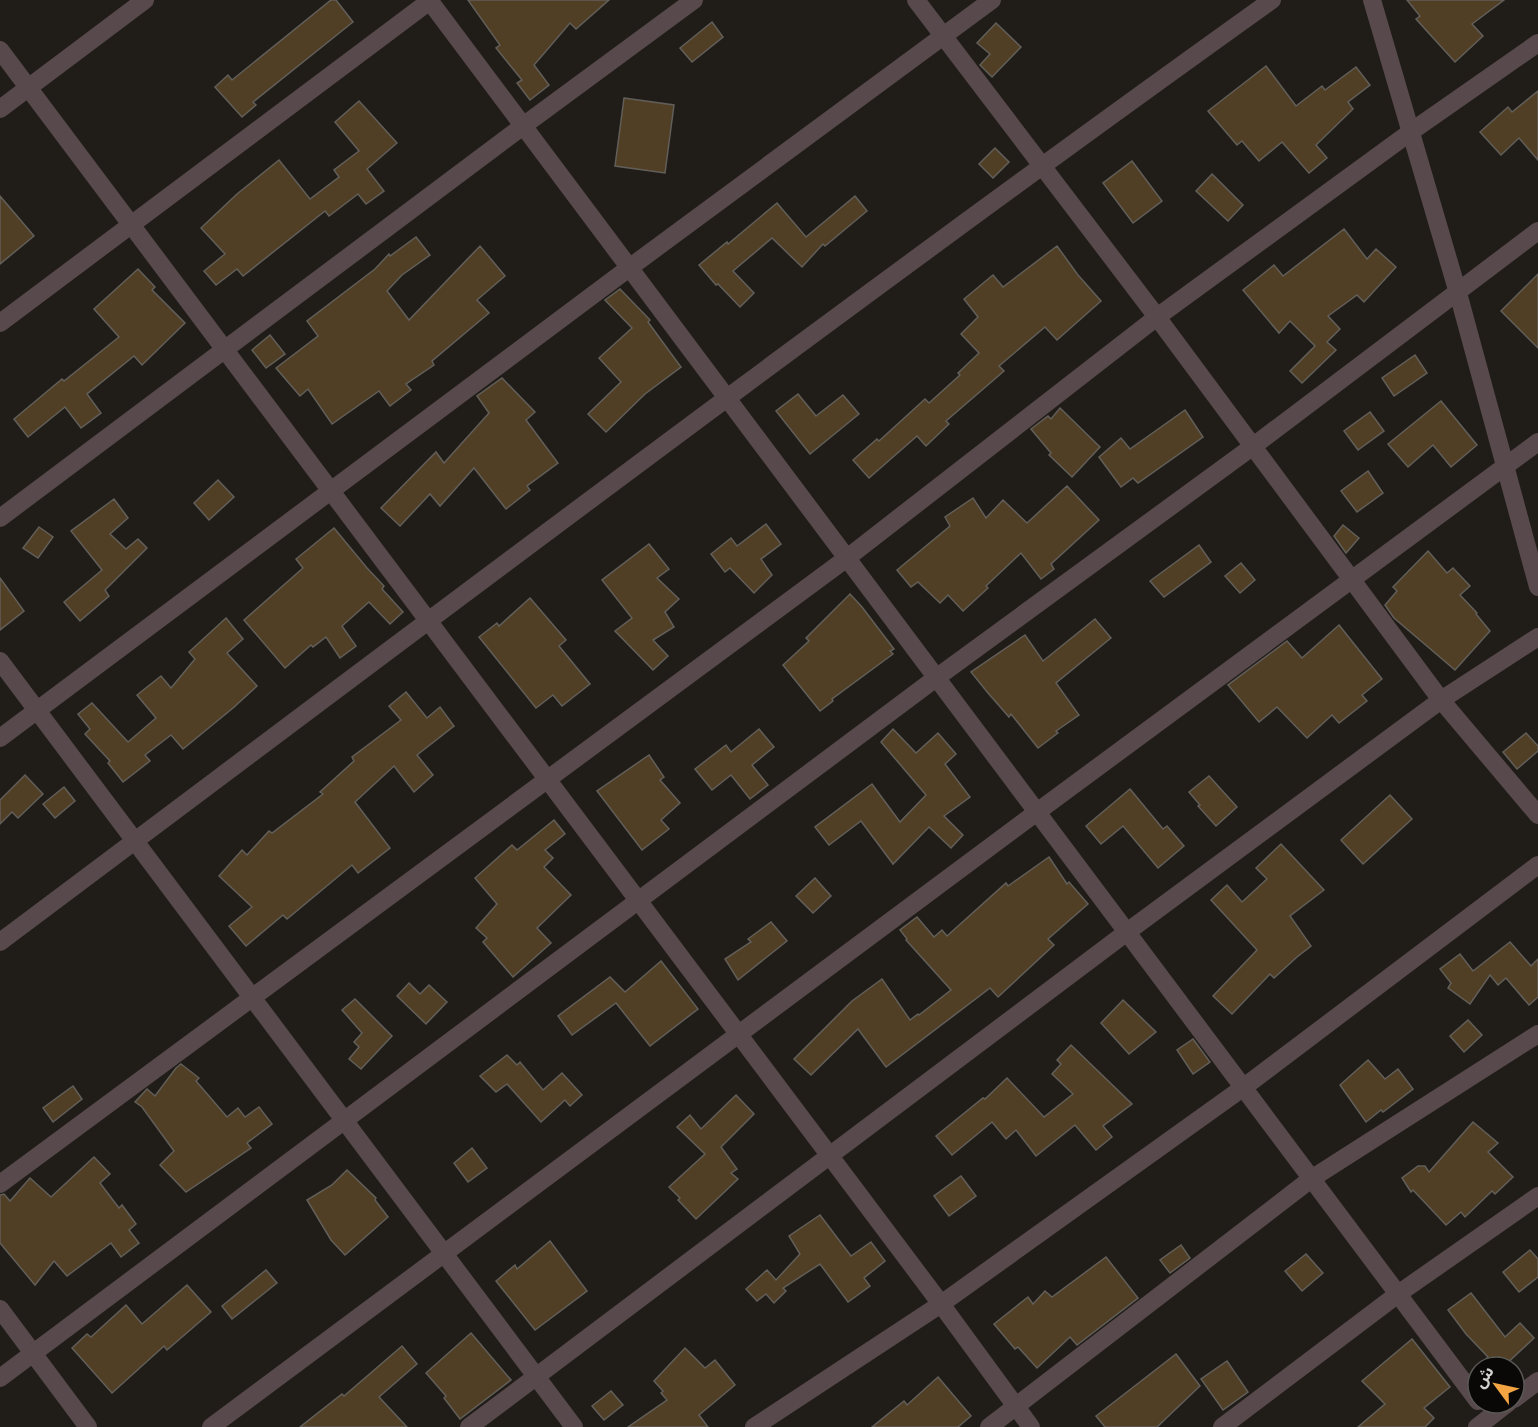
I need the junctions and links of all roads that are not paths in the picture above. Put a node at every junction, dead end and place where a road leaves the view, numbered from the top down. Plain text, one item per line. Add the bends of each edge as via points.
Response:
1 (145, 0) edge
2 (430, 0) edge
3 (694, 0) edge
4 (916, 0) edge
5 (992, 0) edge
6 (1272, 0) edge
7 (1372, 0) edge
8 (944, 37) junction
9 (1538, 43) edge
10 (0, 50) edge
11 (28, 88) junction
12 (0, 110) edge
13 (523, 126) junction
14 (1412, 131) junction
15 (1041, 166) junction
16 (131, 225) junction
17 (1538, 231) edge
18 (629, 267) junction
19 (1458, 293) junction
20 (1156, 317) junction
21 (0, 323) edge
22 (225, 350) junction
23 (726, 397) junction
24 (1538, 442) edge
25 (1252, 447) junction
26 (1505, 468) junction
27 (330, 491) junction
28 (0, 518) edge
29 (847, 558) junction
30 (1352, 581) junction
31 (1538, 587) edge
32 (428, 621) junction
33 (1538, 637) edge
34 (0, 661) edge
35 (936, 678) junction
36 (1441, 700) junction
37 (37, 710) junction
38 (0, 738) edge
39 (547, 780) junction
40 (1036, 812) junction
41 (1538, 815) edge
42 (135, 841) junction
43 (1538, 865) edge
44 (638, 901) junction
45 (1127, 932) junction
46 (0, 942) edge
47 (252, 998) junction
48 (737, 1034) junction
49 (1538, 1034) edge
50 (1244, 1087) junction
51 (344, 1120) junction
52 (829, 1156) junction
53 (1311, 1179) junction
54 (0, 1184) edge
55 (1538, 1196) edge
56 (444, 1253) junction
57 (1398, 1294) junction
58 (941, 1304) junction
59 (0, 1309) edge
60 (33, 1353) junction
61 (536, 1377) junction
62 (0, 1378) edge
63 (1466, 1390) edge
64 (1016, 1406) junction
65 (88, 1427) edge
66 (211, 1427) edge
67 (469, 1427) edge
68 (574, 1427) edge
69 (753, 1427) edge
70 (989, 1427) edge
71 (1031, 1427) edge
72 (1222, 1427) edge

1 - 11 street
2 - 13 street
2 - 16 street
3 - 13 street
4 - 8 street
5 - 8 street
6 - 15 street
7 - 14 street
8 - 15 street
8 - 18 street
9 - 14 street
10 - 11 street
11 - 12 street
11 - 16 street
13 - 18 street
13 - 22 street
14 - 19 street
14 - 20 street
15 - 20 street
15 - 23 street
16 - 21 street
16 - 22 street
17 - 19 street
18 - 23 street
18 - 27 street
19 - 25 street
19 - 26 street
20 - 25 street
20 - 29 street
22 - 27 street
22 - 28 street
23 - 29 street
23 - 32 street
24 - 26 street
25 - 30 street
25 - 35 street
26 - 30 street
26 - 31 street
27 - 32 street
27 - 37 street
29 - 35 street
29 - 39 street
30 - 36 street
30 - 40 street
32 - 39 street
32 - 42 street
33 - 36 street
34 - 37 street
35 - 40 street
35 - 44 street
36 - 41 street
36 - 45 street
37 - 38 street
37 - 42 street
39 - 44 street
39 - 47 street
40 - 45 street
40 - 48 street
42 - 46 street
42 - 47 street
43 - 50 street
44 - 48 street
44 - 51 street
45 - 50 street
45 - 52 street
47 - 51 street
47 - 54 street
48 - 52 street
48 - 56 street
49 - 53 street
50 - 53 street
50 - 58 street
51 - 56 street
51 - 60 street
52 - 58 street
52 - 61 street
53 - 57 street
53 - 64 street
55 - 57 street
56 - 61 street
56 - 66 street
57 - 63 street
57 - 72 street
58 - 64 street
58 - 69 street
59 - 60 street
60 - 62 street
60 - 65 street
61 - 67 street
61 - 68 street
64 - 70 street
64 - 71 street

